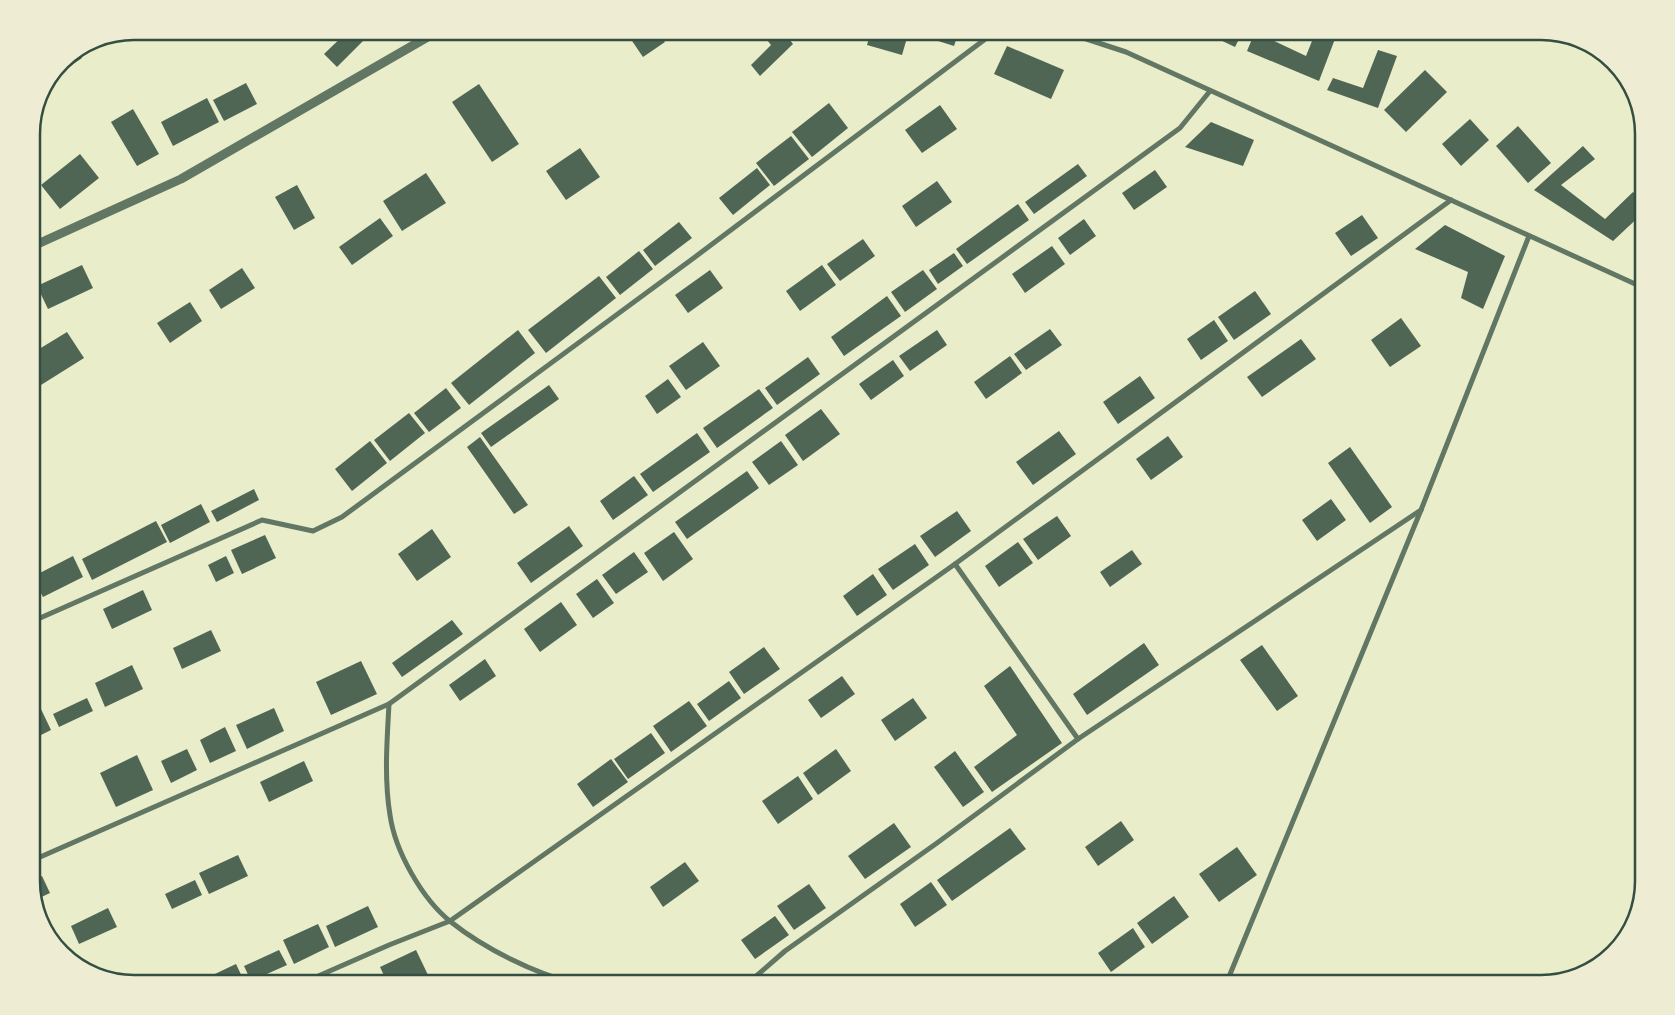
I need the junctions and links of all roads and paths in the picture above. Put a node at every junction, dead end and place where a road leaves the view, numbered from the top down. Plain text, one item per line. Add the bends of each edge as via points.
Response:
1 (422, 40) edge
2 (984, 40) edge
3 (1089, 40) edge
4 (1210, 90) junction
5 (1451, 200) junction
6 (1529, 236) junction
7 (40, 243) edge
8 (1635, 284) edge
9 (1421, 510) junction
10 (955, 564) junction
11 (40, 618) edge
12 (389, 704) junction
13 (1078, 739) junction
14 (40, 857) edge
15 (450, 921) junction
16 (321, 975) edge
17 (552, 975) edge
18 (757, 975) edge
19 (1230, 975) edge

1 - 7 street via 181,179
2 - 11 street via 342,517 313,531 262,520
3 - 4 street via 1126,52
4 - 5 street
4 - 12 street via 1180,128
5 - 6 street
5 - 10 street
6 - 8 street
6 - 9 street
9 - 13 street
9 - 19 street
10 - 13 street
10 - 15 street
12 - 14 street
12 - 15 street via 386,765 390,816 400,851 416,881
13 - 18 street via 785,951
15 - 16 street
15 - 17 street via 473,938 522,964

